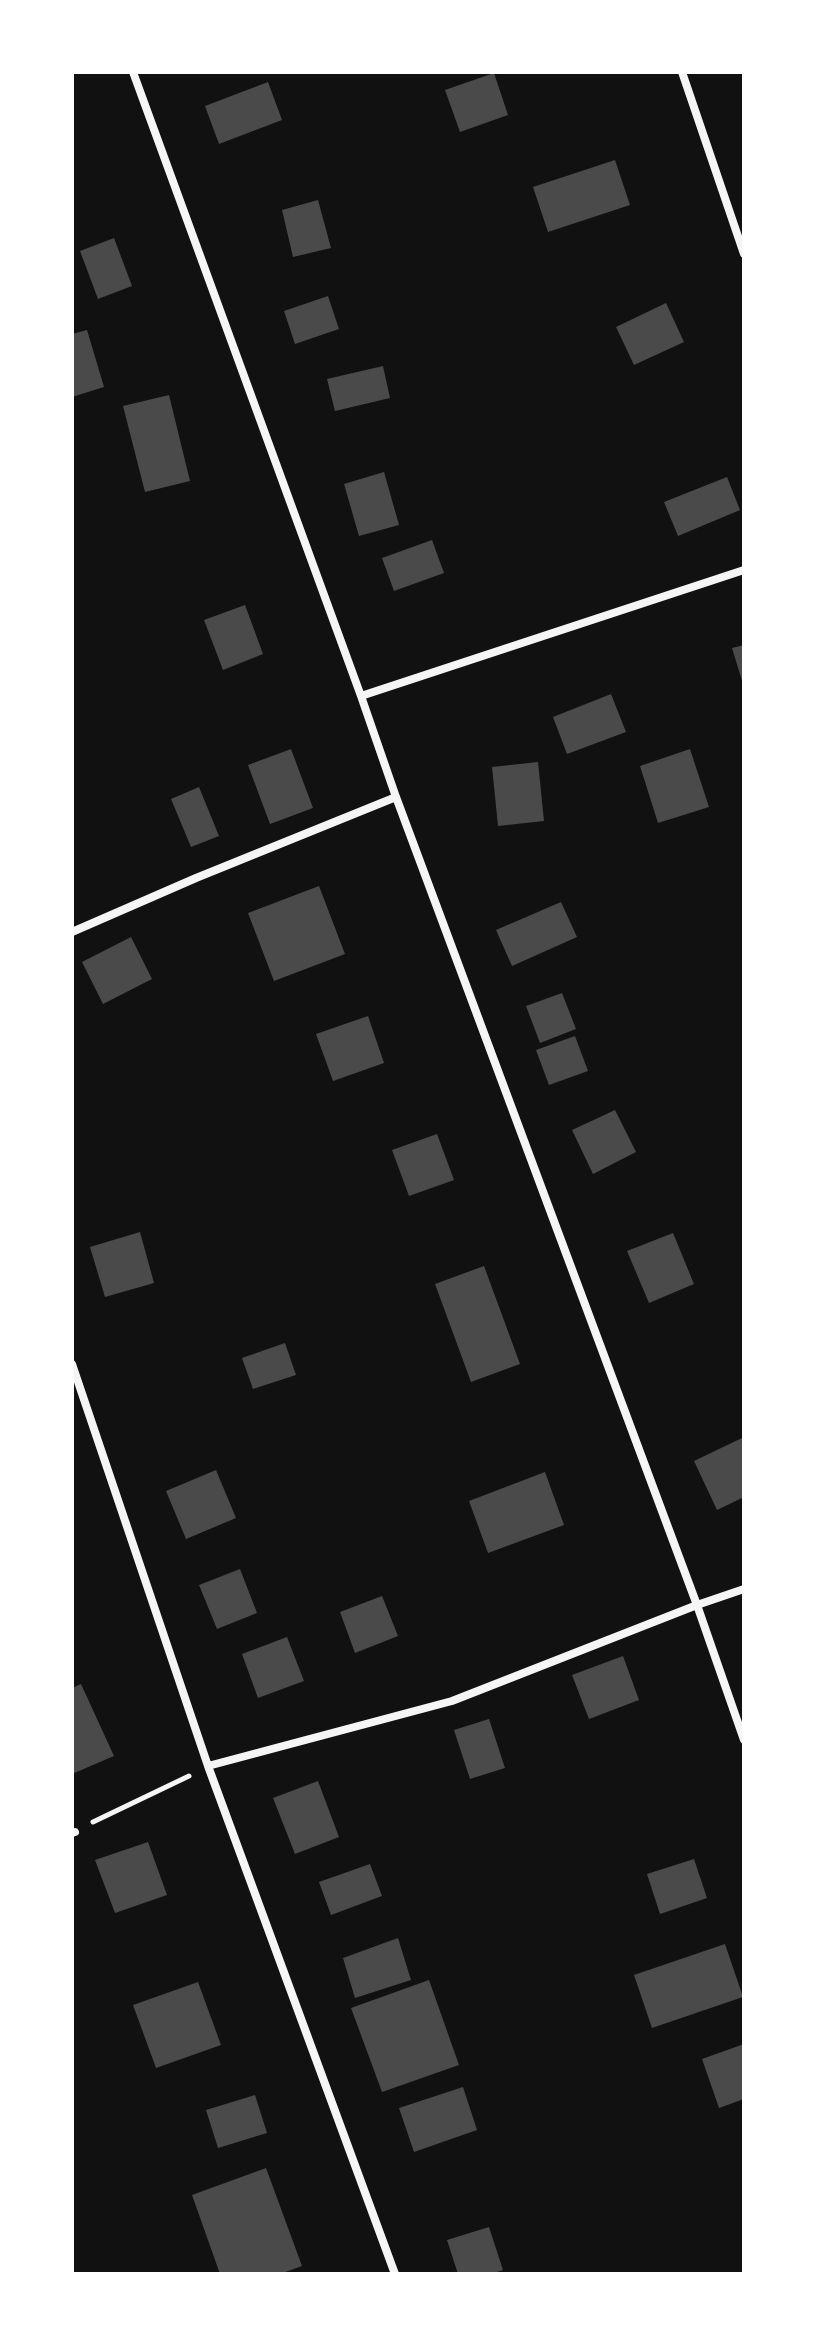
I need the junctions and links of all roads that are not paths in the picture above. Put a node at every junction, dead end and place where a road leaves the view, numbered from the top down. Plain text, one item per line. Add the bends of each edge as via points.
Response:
1 (133, 72) edge
2 (682, 72) edge
3 (744, 254) edge
4 (744, 570) edge
5 (361, 696) junction
6 (396, 797) junction
7 (72, 932) edge
8 (72, 1364) edge
9 (744, 1589) edge
10 (697, 1605) junction
11 (744, 1740) edge
12 (208, 1766) junction
13 (395, 2274) edge

1 - 5 street
2 - 3 street
4 - 5 street
5 - 6 street
6 - 7 street
6 - 10 street
8 - 12 street
9 - 10 street
10 - 11 street
10 - 12 street via 452,1701
12 - 13 street

